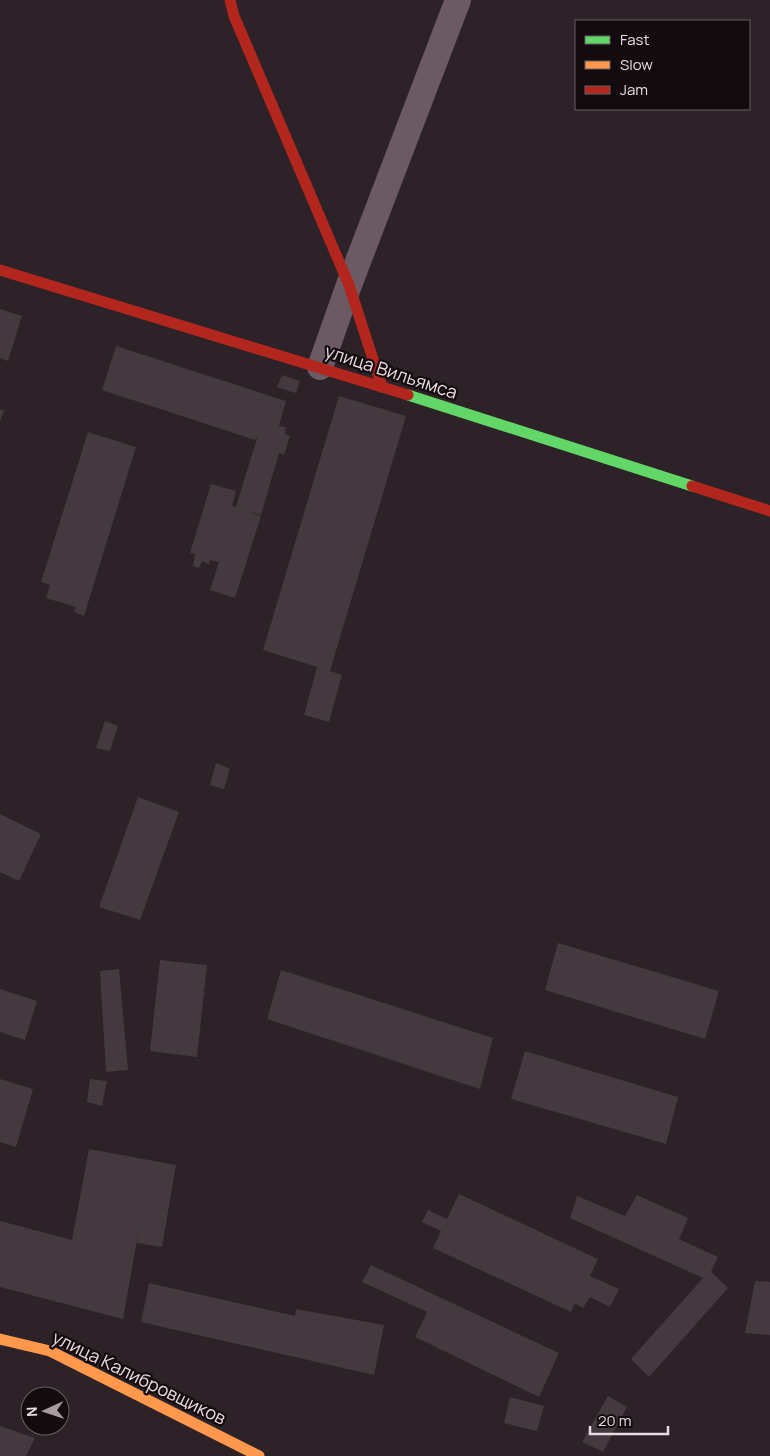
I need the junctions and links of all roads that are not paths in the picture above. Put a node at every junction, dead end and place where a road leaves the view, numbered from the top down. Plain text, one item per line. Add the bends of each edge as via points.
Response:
1 (230, 0) edge
2 (458, 0) edge
3 (0, 270) edge
4 (349, 285) junction
5 (320, 367) junction
6 (382, 387) junction
7 (770, 511) edge
8 (0, 1339) edge
9 (259, 1456) edge

1 - 4 street
2 - 4 street
3 - 5 street, улица Вильямса
4 - 5 street
4 - 6 street
5 - 6 street, улица Вильямса
6 - 7 street, улица Вильямса
8 - 9 street, улица Калибровщиков via 50,1351

